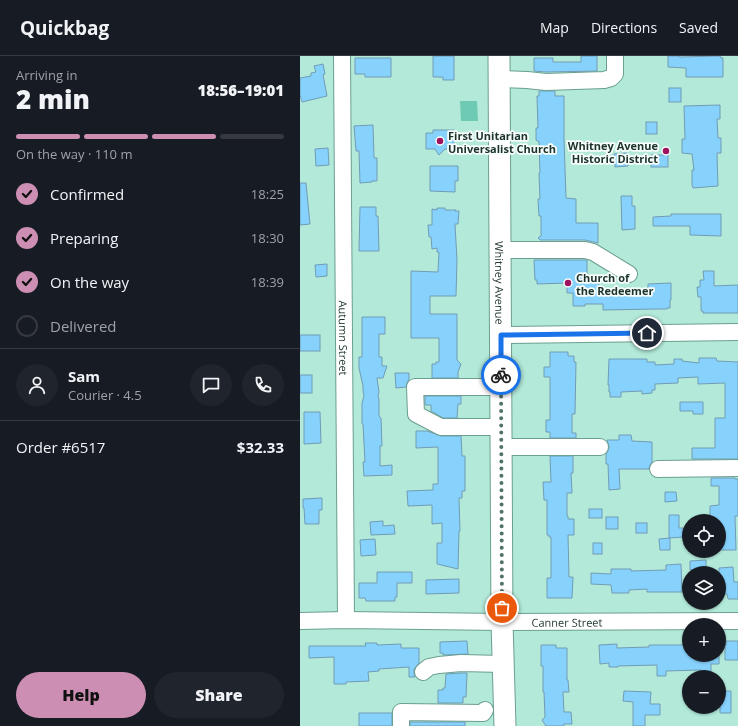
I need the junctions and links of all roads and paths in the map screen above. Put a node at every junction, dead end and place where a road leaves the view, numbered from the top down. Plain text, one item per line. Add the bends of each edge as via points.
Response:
1 (342, 56) edge
2 (499, 56) edge
3 (615, 56) edge
4 (499, 79) junction
5 (500, 250) junction
6 (629, 274) dead end
7 (738, 332) edge
8 (501, 335) junction
9 (501, 387) junction
10 (501, 437) junction
11 (600, 447) dead end
12 (738, 468) edge
13 (658, 469) dead end
14 (346, 620) junction
15 (738, 620) edge
16 (300, 622) edge
17 (502, 622) junction
18 (503, 664) junction
19 (423, 672) dead end
20 (413, 705) dead end
21 (498, 715) edge
22 (401, 726) edge

1 - 14 street, Autumn Street
2 - 4 main road, Whitney Avenue
3 - 4 street via 615,74 604,80 546,82
4 - 5 main road, Whitney Avenue
5 - 6 street via 585,250 593,252
5 - 8 main road, Whitney Avenue
7 - 8 street
8 - 9 main road, Whitney Avenue
9 - 10 main road, Whitney Avenue
9 - 10 street via 415,387 416,414 441,427
10 - 11 street
10 - 17 main road, Whitney Avenue
12 - 13 street
14 - 16 street, Canner Street
14 - 17 street, Canner Street
15 - 17 street, Canner Street
17 - 18 main road, Whitney Avenue
18 - 19 street via 439,665
18 - 21 main road, Whitney Avenue
20 - 21 street via 482,707
21 - 22 street via 401,712

